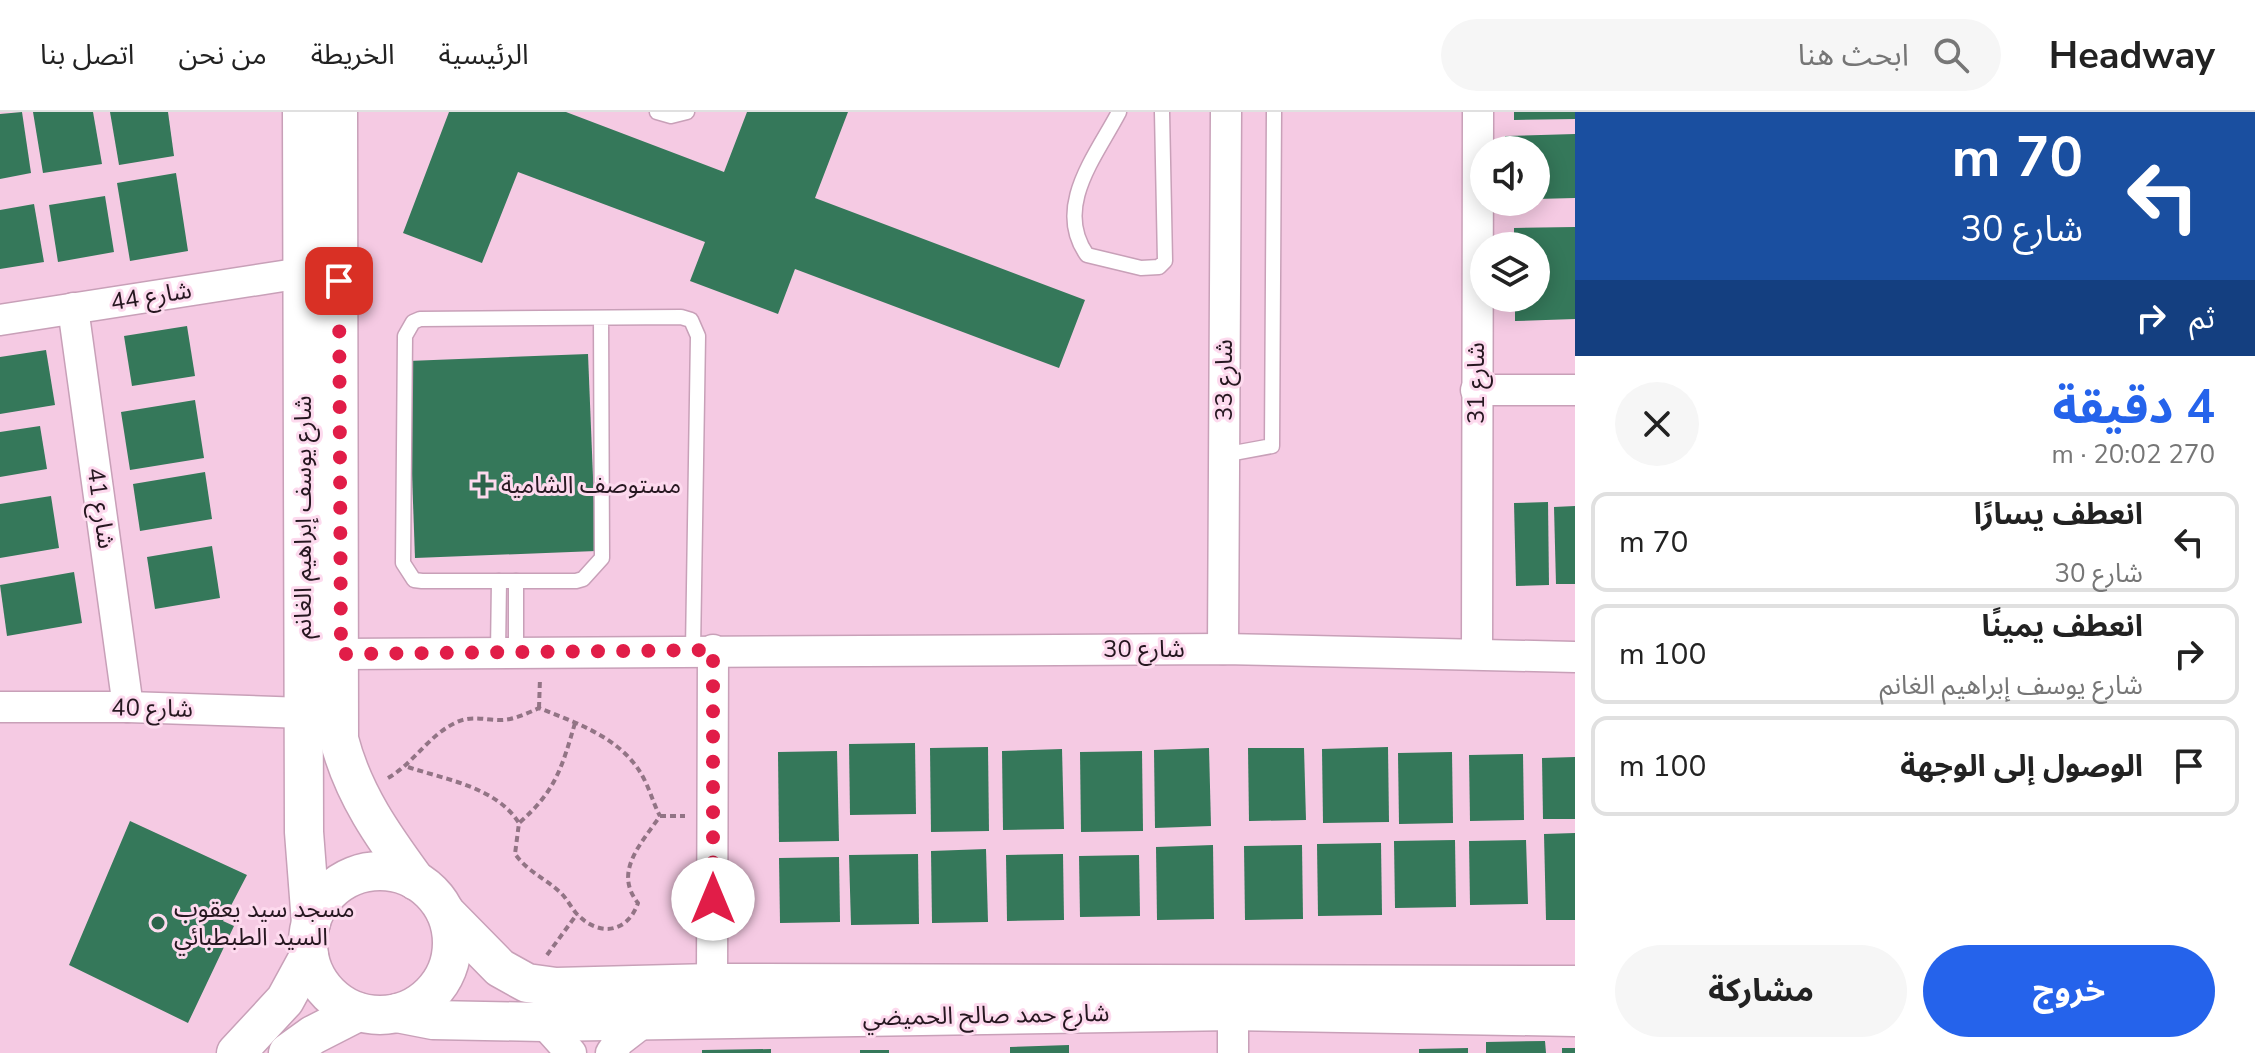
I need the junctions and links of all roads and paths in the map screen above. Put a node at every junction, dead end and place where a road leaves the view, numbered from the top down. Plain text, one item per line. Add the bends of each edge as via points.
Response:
1 (302, 112) edge
2 (338, 112) edge
3 (657, 112) edge
4 (687, 112) edge
5 (1119, 112) edge
6 (1162, 112) edge
7 (1226, 112) edge
8 (1274, 112) edge
9 (1478, 112) edge
10 (302, 273) junction
11 (73, 308) junction
12 (601, 318) junction
13 (0, 320) edge
14 (1476, 390) junction
15 (1575, 390) edge
16 (1223, 455) junction
17 (499, 581) junction
18 (516, 581) junction
19 (1223, 649) junction
20 (703, 650) junction
21 (507, 652) junction
22 (341, 654) junction
23 (1477, 654) junction
24 (1575, 657) edge
25 (0, 707) edge
26 (128, 707) junction
27 (304, 713) junction
28 (575, 723) junction
29 (519, 823) junction
30 (416, 881) junction
31 (446, 913) junction
32 (310, 940) junction
33 (712, 983) junction
34 (1575, 985) edge
35 (1233, 1011) junction
36 (358, 1012) junction
37 (397, 1013) junction
38 (1575, 1017) edge
39 (645, 1021) junction
40 (543, 1022) junction
41 (236, 1053) edge
42 (288, 1053) edge
43 (571, 1053) edge
44 (611, 1053) edge
45 (1233, 1053) edge

1 - 10 street, شارع يوسف إبراهيم الغانم
2 - 22 street, شارع يوسف إبراهيم الغانم
3 - 4 lane
5 - 6 lane via 1074,197 1074,229 1087,255 1141,268 1159,267 1165,261
7 - 16 street, شارع 33
8 - 16 lane via 1272,446
9 - 14 street, شارع 31
10 - 11 street, شارع 44
10 - 27 street, شارع يوسف إبراهيم الغانم
11 - 13 street, شارع 44
11 - 26 street, شارع 41
12 - 17 lane via 420,319 405,336 403,563 414,580
12 - 18 lane via 604,554 583,579
12 - 20 lane via 681,317 696,327
14 - 15 street
14 - 23 street, شارع 31
16 - 19 street, شارع 33
17 - 18 lane
17 - 21 lane
18 - 21 lane
19 - 20 street, شارع 30
19 - 23 street, شارع 30
20 - 21 street, شارع 30
20 - 33 street
21 - 22 street, شارع 30
22 - 30 street, شارع يوسف إبراهيم الغانم via 339,739 348,775
23 - 24 street, شارع 30
25 - 26 street, شارع 40
26 - 27 street, شارع 40
27 - 32 street, شارع يوسف إبراهيم الغانم
28 - 29 path via 555,785
28 - 29 path via 539,708 509,720 472,717 433,737 408,767 491,795 508,805
28 - 29 path via 600,732 622,752 644,779 660,816 627,867 629,891 638,903 633,917 617,929 598,929 577,914 564,895 526,870 515,854
30 - 31 street
30 - 32 street via 396,873 353,876 320,903
31 - 33 street, شارع حمد صالح الحميضي via 500,968 527,983
31 - 37 street via 451,954 445,974 425,999
32 - 36 street via 326,991
32 - 41 street via 285,1000
33 - 34 street, شارع حمد صالح الحميضي
35 - 38 street, شارع حمد صالح الحميضي
35 - 39 street, شارع حمد صالح الحميضي
35 - 45 street
36 - 37 street
36 - 42 street
37 - 40 street, شارع حمد صالح الحميضي via 433,1020
39 - 40 street, شارع حمد صالح الحميضي
39 - 44 street
40 - 43 street

